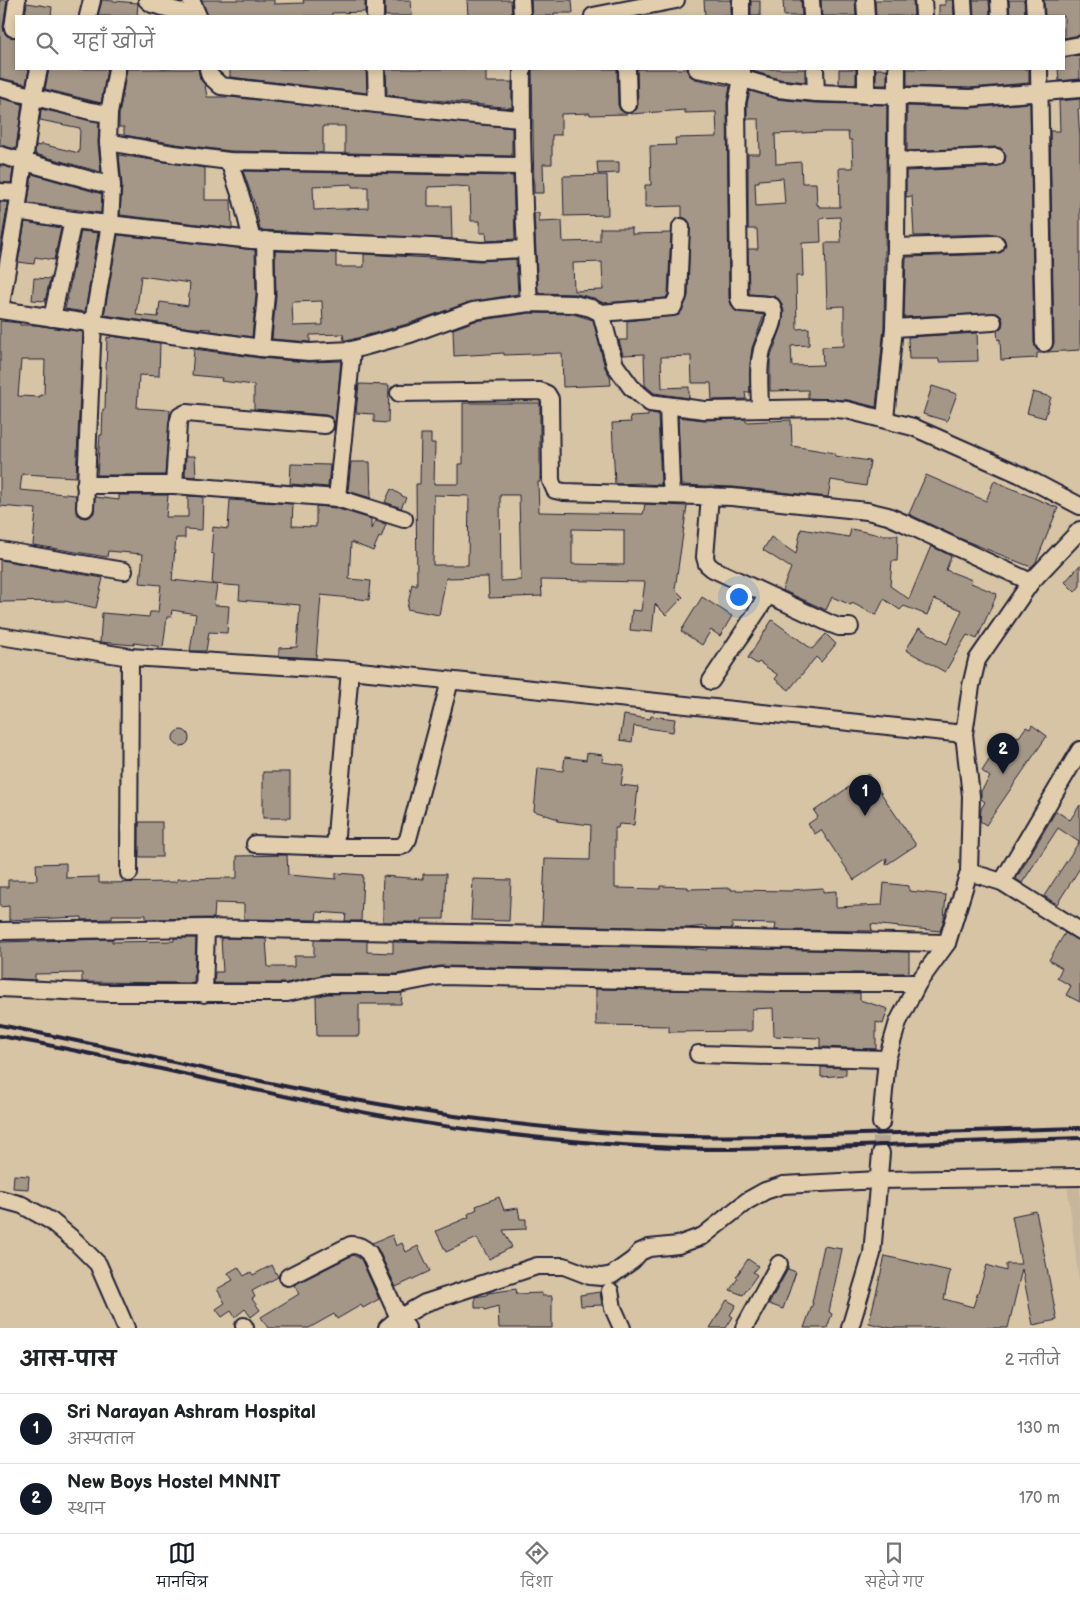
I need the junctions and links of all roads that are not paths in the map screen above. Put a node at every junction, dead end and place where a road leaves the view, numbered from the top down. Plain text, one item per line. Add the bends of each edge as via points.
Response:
1 (16, 0) edge
2 (92, 0) edge
3 (147, 0) edge
4 (191, 0) edge
5 (375, 0) edge
6 (522, 0) edge
7 (676, 0) edge
8 (741, 0) edge
9 (811, 0) edge
10 (865, 0) edge
11 (923, 0) edge
12 (963, 0) edge
13 (999, 0) edge
14 (1034, 0) edge
15 (626, 13) edge
16 (88, 15) edge
17 (193, 15) edge
18 (197, 15) edge
19 (375, 15) edge
20 (522, 15) edge
21 (604, 15) edge
22 (741, 15) edge
23 (812, 15) edge
24 (866, 15) edge
25 (924, 15) edge
26 (964, 15) edge
27 (1000, 15) edge
28 (1035, 15) edge
29 (10, 27) edge
30 (1080, 45) edge
31 (1065, 48) edge
32 (39, 70) edge
33 (117, 70) edge
34 (208, 70) edge
35 (376, 70) edge
36 (522, 70) edge
37 (627, 70) edge
38 (709, 70) edge
39 (814, 70) edge
40 (866, 70) edge
41 (897, 70) edge
42 (1039, 70) edge
43 (742, 74) edge
44 (0, 88) edge
45 (1080, 89) edge
46 (1041, 92) junction
47 (816, 93) junction
48 (866, 95) junction
49 (897, 96) junction
50 (33, 97) junction
51 (377, 104) junction
52 (628, 104) dead end
53 (108, 114) junction
54 (521, 119) junction
55 (108, 142) junction
56 (0, 155) edge
57 (996, 157) dead end
58 (229, 161) junction
59 (896, 161) junction
60 (24, 163) junction
61 (523, 166) junction
62 (112, 186) junction
63 (0, 192) edge
64 (19, 194) junction
65 (17, 211) junction
66 (73, 220) junction
67 (110, 224) junction
68 (680, 227) dead end
69 (259, 240) junction
70 (996, 244) dead end
71 (896, 247) junction
72 (525, 249) junction
73 (529, 303) junction
74 (0, 310) edge
75 (601, 313) junction
76 (52, 318) junction
77 (93, 322) junction
78 (994, 322) dead end
79 (894, 328) junction
80 (1044, 343) dead end
81 (261, 348) junction
82 (352, 350) junction
83 (400, 393) dead end
84 (668, 406) junction
85 (760, 408) junction
86 (885, 419) junction
87 (325, 425) dead end
88 (671, 484) dead end
89 (174, 485) junction
90 (85, 486) junction
91 (710, 496) junction
92 (337, 498) junction
93 (1080, 506) edge
94 (84, 508) dead end
95 (404, 519) dead end
96 (1080, 530) edge
97 (0, 550) edge
98 (124, 571) dead end
99 (1031, 582) junction
100 (768, 595) junction
101 (850, 627) dead end
102 (0, 636) edge
103 (130, 657) junction
104 (350, 670) junction
105 (450, 681) junction
106 (711, 681) dead end
107 (964, 734) junction
108 (1080, 750) edge
109 (255, 844) dead end
110 (335, 847) junction
111 (969, 872) junction
112 (129, 873) dead end
113 (1002, 882) junction
114 (206, 928) junction
115 (0, 931) edge
116 (1080, 931) edge
117 (947, 943) junction
118 (918, 983) junction
119 (0, 988) edge
120 (204, 994) junction
121 (698, 1054) dead end
122 (887, 1058) junction
123 (881, 1124) tunnel mouth
124 (881, 1152) tunnel mouth
125 (1080, 1177) edge
126 (879, 1180) junction
127 (0, 1199) edge
128 (779, 1264) dead end
129 (288, 1277) dead end
130 (610, 1291) dead end
131 (398, 1325) edge
132 (126, 1328) edge
133 (622, 1328) edge
134 (744, 1328) edge
135 (850, 1328) edge

1 - 29 street
2 - 16 street
3 - 17 street
4 - 18 street
5 - 19 street
6 - 20 street
7 - 15 street
8 - 22 street
9 - 23 street
10 - 24 street
11 - 25 street
12 - 26 street
13 - 27 street
14 - 28 street
15 - 21 street
30 - 31 street
32 - 50 street
33 - 53 street
34 - 51 street via 221,86
35 - 51 street
36 - 54 street
37 - 52 street
38 - 43 street
39 - 47 street
40 - 48 street
41 - 49 street
42 - 46 street
43 - 47 street via 778,89
43 - 85 street via 737,103 739,298 741,303 768,305 775,311 761,356
44 - 50 street
45 - 46 street
46 - 49 street via 970,98
46 - 80 street
47 - 48 street
48 - 49 street
49 - 59 street
50 - 53 street
50 - 60 street
51 - 54 street
53 - 55 street
54 - 61 street
55 - 58 street
55 - 62 street
56 - 60 street
57 - 59 street
58 - 61 street
58 - 69 street
59 - 71 street
60 - 62 street
60 - 64 street
61 - 72 street
62 - 67 street
63 - 64 street
64 - 65 street
65 - 66 street
65 - 74 street
66 - 67 street
66 - 76 street
67 - 69 street
67 - 77 street
68 - 75 street via 678,296 672,307
69 - 72 street via 481,251
69 - 81 street via 266,295
70 - 71 street
71 - 79 street
72 - 73 street
73 - 75 street via 574,304
73 - 82 street via 473,311 410,334
74 - 76 street
75 - 84 street via 615,366 631,387 650,403
76 - 77 street
77 - 81 street
77 - 90 street
78 - 79 street
79 - 86 street
81 - 82 street via 309,352
82 - 92 street
83 - 91 street via 540,391 550,399 551,481 555,490
84 - 85 street via 704,410
84 - 88 street
85 - 86 street via 826,408
86 - 93 street via 913,427 1019,474
87 - 89 street via 186,413 180,416 178,424
89 - 90 street
89 - 92 street
90 - 94 street
91 - 99 street via 857,510 888,516
91 - 100 street via 707,564
92 - 95 street
96 - 99 street
97 - 98 street
99 - 107 street via 977,660
100 - 101 street via 831,624
100 - 106 street
102 - 103 street
103 - 104 street
103 - 112 street
104 - 105 street
104 - 110 street
105 - 107 street
105 - 110 street via 408,839 398,847
107 - 111 street via 971,796
108 - 113 street
109 - 110 street
111 - 113 street
111 - 117 street
113 - 116 street
114 - 115 street
114 - 117 street
114 - 120 street
117 - 118 street
118 - 120 street via 440,976 398,984 326,984 287,993
118 - 122 street via 898,1022
119 - 120 street
121 - 122 street
122 - 123 street
124 - 126 street
125 - 126 street
126 - 131 street via 783,1185 747,1201 703,1236 678,1245 648,1248 612,1275 590,1276 564,1266 537,1266 425,1303
126 - 135 street via 872,1254
127 - 132 street via 51,1221 98,1264
128 - 134 street
129 - 131 street via 351,1245 364,1248 369,1253
130 - 133 street

